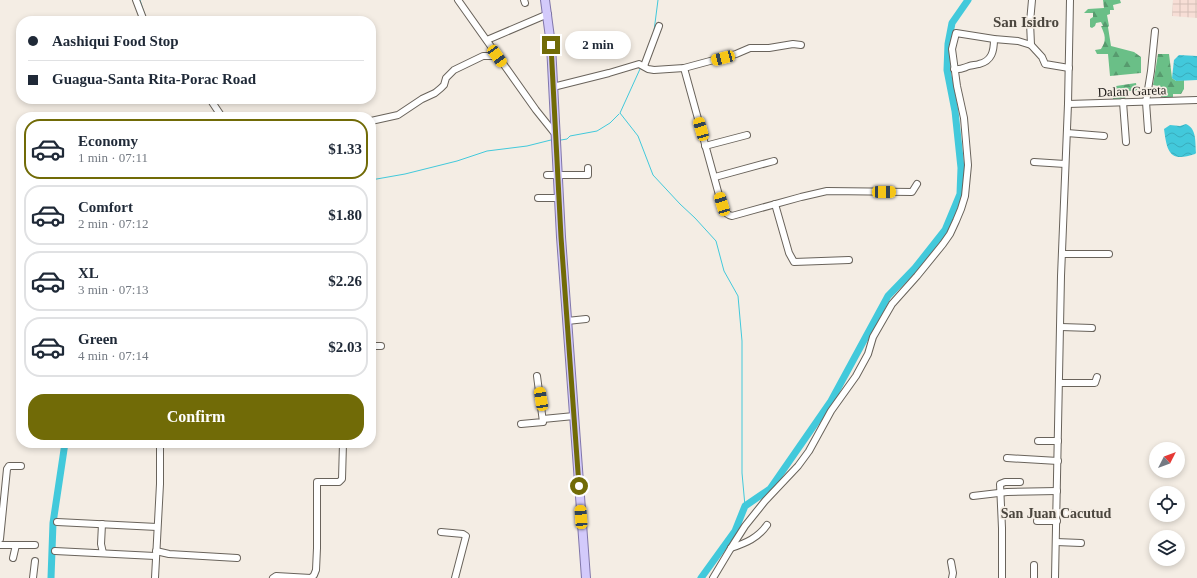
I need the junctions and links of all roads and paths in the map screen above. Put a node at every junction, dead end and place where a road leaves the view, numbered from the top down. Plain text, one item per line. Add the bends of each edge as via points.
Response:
1 (136, 0) edge
2 (458, 0) edge
3 (545, 0) edge
4 (1032, 0) edge
5 (1070, 0) edge
6 (548, 14) junction
7 (142, 16) edge
8 (659, 26) dead end
9 (1155, 31) dead end
10 (994, 39) junction
11 (487, 40) junction
12 (801, 45) dead end
13 (1031, 45) junction
14 (497, 56) junction
15 (644, 66) junction
16 (684, 68) junction
17 (1069, 68) junction
18 (954, 69) junction
19 (554, 87) junction
20 (1197, 100) edge
21 (1123, 102) junction
22 (1146, 102) junction
23 (1068, 104) junction
24 (376, 120) edge
25 (1148, 130) dead end
26 (1067, 133) junction
27 (747, 135) dead end
28 (1104, 136) dead end
29 (556, 138) junction
30 (1126, 142) dead end
31 (706, 146) junction
32 (774, 161) dead end
33 (1034, 162) dead end
34 (1065, 164) junction
35 (588, 168) dead end
36 (547, 176) dead end
37 (558, 176) junction
38 (714, 177) junction
39 (917, 184) dead end
40 (538, 198) dead end
41 (559, 198) junction
42 (775, 204) junction
43 (1062, 254) junction
44 (1109, 254) dead end
45 (849, 260) dead end
46 (586, 319) dead end
47 (567, 321) junction
48 (1061, 327) junction
49 (1092, 328) dead end
50 (376, 346) edge
51 (382, 346) dead end
52 (537, 376) dead end
53 (1097, 377) dead end
54 (1060, 383) junction
55 (574, 416) junction
56 (543, 419) junction
57 (521, 424) dead end
58 (1038, 441) dead end
59 (1058, 441) junction
60 (160, 448) edge
61 (343, 448) edge
62 (1007, 458) dead end
63 (1058, 461) junction
64 (21, 466) dead end
65 (1020, 482) dead end
66 (1057, 491) junction
67 (1000, 493) junction
68 (973, 496) dead end
69 (1057, 512) junction
70 (1080, 515) dead end
71 (1037, 521) dead end
72 (1057, 521) junction
73 (57, 522) dead end
74 (102, 524) junction
75 (767, 525) dead end
76 (157, 527) junction
77 (442, 532) dead end
78 (0, 539) edge
79 (1056, 542) junction
80 (1081, 543) dead end
81 (0, 545) edge
82 (16, 545) junction
83 (35, 545) dead end
84 (731, 548) junction
85 (55, 551) dead end
86 (103, 553) junction
87 (155, 554) junction
88 (13, 558) dead end
89 (237, 558) dead end
90 (35, 561) dead end
91 (951, 562) dead end
92 (1034, 565) dead end
93 (33, 578) edge
94 (155, 578) edge
95 (273, 578) edge
96 (311, 578) edge
97 (455, 578) edge
98 (586, 578) edge
99 (713, 578) edge
100 (952, 578) edge
101 (1002, 578) edge
102 (1034, 578) edge
103 (1055, 578) edge

1 - 7 street
2 - 11 street
3 - 6 main road
4 - 13 street
5 - 17 street
6 - 11 street
6 - 19 main road
8 - 15 street
9 - 22 street
10 - 13 street
10 - 18 street via 994,51 988,59 981,64
10 - 18 street via 956,33 952,49
11 - 14 street
12 - 16 street via 750,48
13 - 17 street via 1042,56 1045,64
14 - 24 street via 483,56 454,70 435,93 398,115
14 - 29 street
15 - 16 street via 654,70
15 - 19 street via 639,64
16 - 31 street
17 - 23 street
18 - 84 street via 964,118 968,165 962,209 943,244 892,304 856,376 831,411 809,450 798,466 765,501
19 - 29 main road
20 - 22 street, Dalan Gareta
21 - 22 street, Dalan Gareta
21 - 23 street, Dalan Gareta
21 - 30 street
22 - 25 street
23 - 26 street
26 - 28 street
26 - 34 street
27 - 31 street
29 - 37 main road
31 - 38 street
32 - 38 street
33 - 34 street
34 - 43 street
35 - 37 street via 588,176
36 - 37 street
37 - 41 main road
38 - 42 street via 725,213 729,216
39 - 42 street via 912,192 827,191
40 - 41 street
41 - 47 main road
42 - 45 street via 794,262
43 - 44 street
43 - 48 street
46 - 47 street
47 - 55 main road
48 - 49 street
48 - 54 street
50 - 51 street
52 - 56 street
53 - 54 street via 1095,383
54 - 59 street
55 - 56 street
55 - 98 main road
56 - 57 street via 543,422
58 - 59 street
59 - 63 street
60 - 76 street
61 - 96 street via 340,482 317,482 317,555 316,570
62 - 63 street
63 - 66 street
64 - 78 street via 9,466 7,469
65 - 67 street via 1000,484
66 - 67 street
66 - 69 street
67 - 68 street
67 - 101 street
69 - 70 street
69 - 72 street
71 - 72 street
72 - 79 street
73 - 74 street
74 - 76 street
74 - 86 street
75 - 84 street via 761,534
76 - 87 street
77 - 97 street via 466,536
79 - 80 street
79 - 103 street
81 - 82 street
82 - 83 street
82 - 88 street
84 - 99 street
85 - 86 street
86 - 87 street
87 - 89 street
87 - 94 street
90 - 93 street
91 - 100 street
92 - 102 street
95 - 96 street

